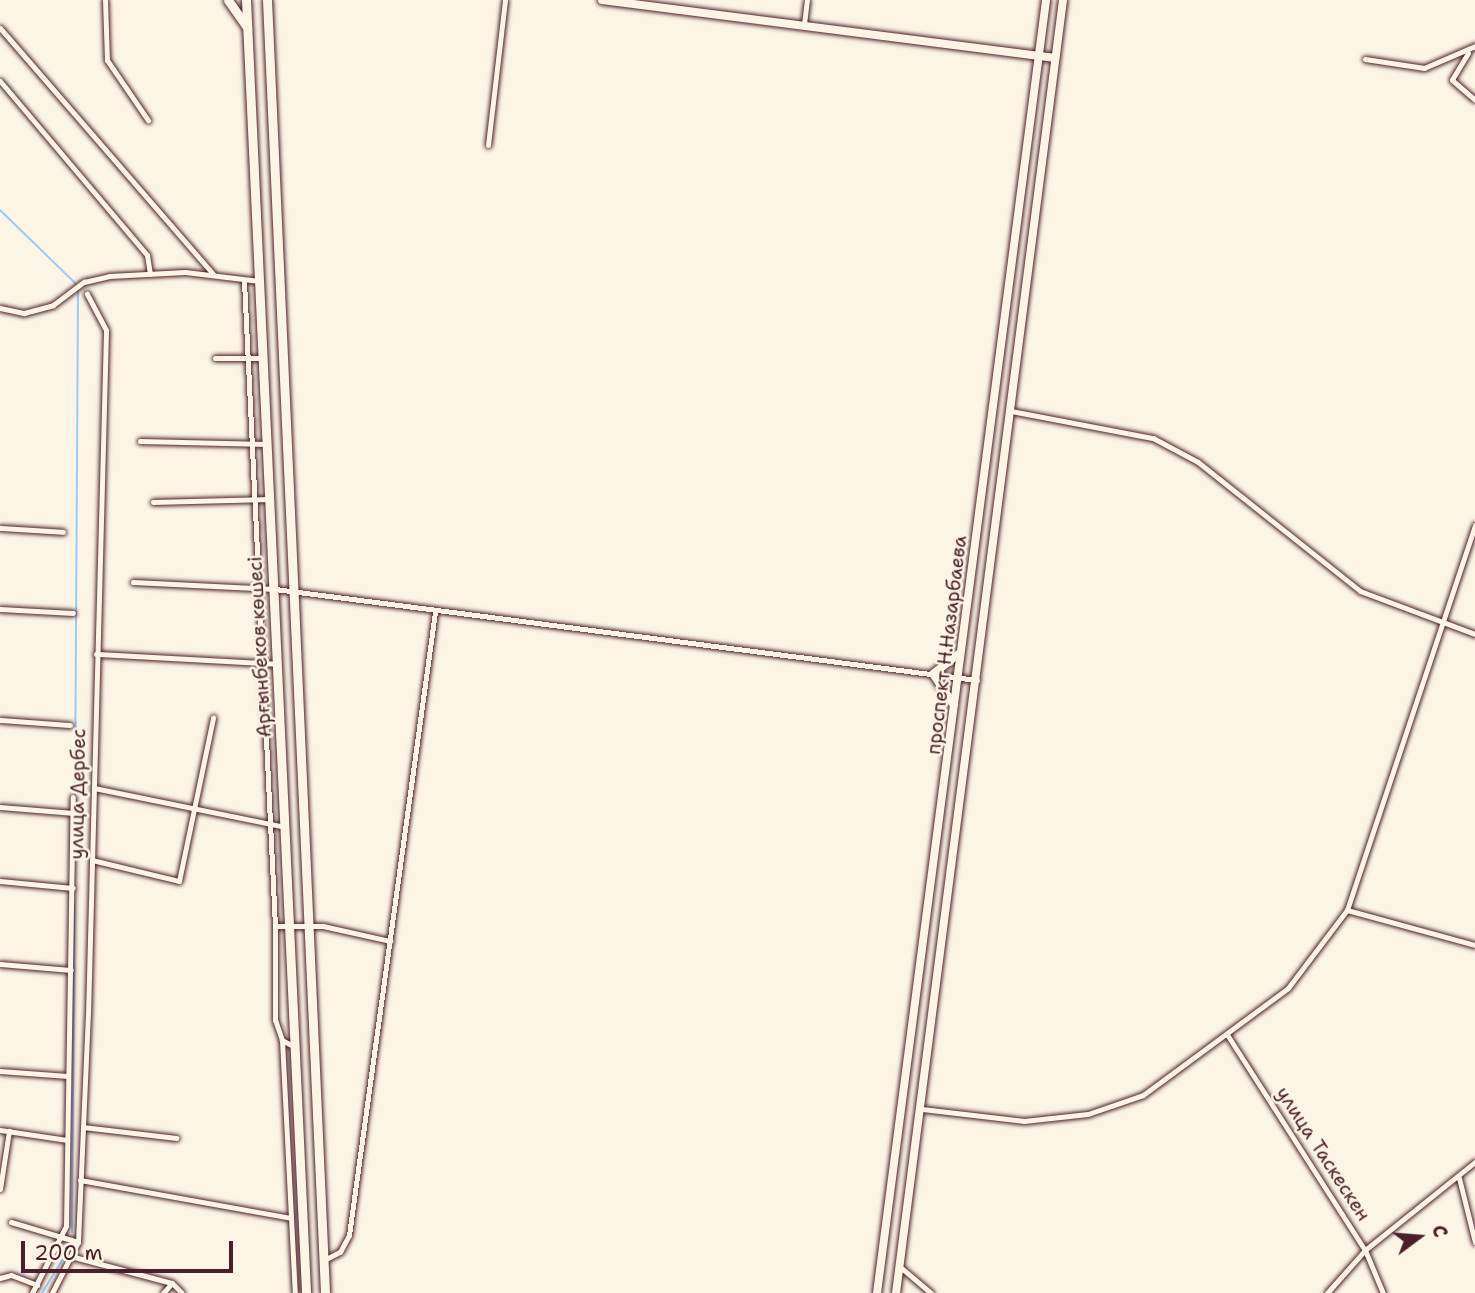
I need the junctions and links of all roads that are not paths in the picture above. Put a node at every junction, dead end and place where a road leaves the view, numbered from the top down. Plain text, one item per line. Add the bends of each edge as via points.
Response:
1 (105, 0) edge
2 (228, 0) edge
3 (246, 0) edge
4 (268, 0) edge
5 (505, 0) edge
6 (603, 0) edge
7 (807, 0) edge
8 (1046, 0) edge
9 (1063, 0) edge
10 (804, 24) junction
11 (247, 27) junction
12 (0, 28) edge
13 (1475, 46) edge
14 (1469, 51) junction
15 (1040, 56) junction
16 (1055, 58) junction
17 (1365, 59) dead end
18 (0, 81) edge
19 (1475, 100) edge
20 (148, 120) dead end
21 (488, 145) dead end
22 (150, 274) junction
23 (214, 274) junction
24 (244, 281) junction
25 (261, 282) junction
26 (88, 294) dead end
27 (0, 308) edge
28 (215, 358) dead end
29 (248, 358) junction
30 (264, 358) junction
31 (1011, 411) junction
32 (140, 441) dead end
33 (253, 443) junction
34 (267, 444) junction
35 (257, 499) junction
36 (271, 499) junction
37 (153, 502) dead end
38 (1475, 525) edge
39 (0, 528) edge
40 (64, 532) dead end
41 (132, 582) dead end
42 (261, 588) junction
43 (275, 589) junction
44 (294, 591) junction
45 (0, 609) edge
46 (435, 612) junction
47 (73, 613) dead end
48 (1441, 625) junction
49 (1475, 634) edge
50 (960, 653) junction
51 (96, 654) junction
52 (278, 664) junction
53 (263, 667) junction
54 (933, 674) junction
55 (957, 677) junction
56 (977, 680) junction
57 (954, 705) junction
58 (213, 718) dead end
59 (0, 720) edge
60 (70, 725) dead end
61 (94, 788) junction
62 (73, 797) dead end
63 (0, 807) edge
64 (194, 808) junction
65 (74, 813) junction
66 (286, 827) junction
67 (273, 828) junction
68 (92, 860) junction
69 (0, 881) edge
70 (73, 888) junction
71 (1346, 910) junction
72 (290, 925) junction
73 (275, 926) junction
74 (309, 926) junction
75 (390, 941) junction
76 (1475, 945) edge
77 (0, 964) edge
78 (71, 970) junction
79 (1228, 1036) junction
80 (282, 1040) junction
81 (295, 1047) junction
82 (0, 1072) edge
83 (68, 1076) junction
84 (922, 1109) junction
85 (83, 1127) junction
86 (0, 1130) edge
87 (9, 1131) junction
88 (176, 1138) dead end
89 (67, 1140) junction
90 (1475, 1162) edge
91 (1459, 1178) junction
92 (80, 1180) junction
93 (0, 1189) edge
94 (291, 1218) junction
95 (11, 1222) dead end
96 (62, 1237) junction
97 (78, 1242) junction
98 (1475, 1242) edge
99 (1365, 1250) junction
100 (74, 1257) junction
101 (324, 1260) junction
102 (899, 1266) junction
103 (0, 1279) edge
104 (172, 1283) junction
105 (37, 1285) junction
106 (32, 1293) edge
107 (52, 1293) edge
108 (163, 1293) edge
109 (182, 1293) edge
110 (295, 1293) edge
111 (306, 1293) edge
112 (325, 1293) edge
113 (877, 1293) edge
114 (896, 1293) edge
115 (931, 1293) edge
116 (1327, 1293) edge
117 (1383, 1293) edge

1 - 20 street via 107,60
2 - 11 main road
3 - 11 main road, Арғынбеков көшесі
4 - 44 main road, Арғынбеков көшесі
5 - 21 street
6 - 10 main road
7 - 10 street
8 - 15 main road, проспект Н.Назарбаева
9 - 16 main road, проспект Н.Назарбаева
10 - 15 main road
11 - 25 main road, Арғынбеков көшесі
12 - 23 street
13 - 14 street
14 - 17 street via 1424,68
14 - 19 street via 1452,80
15 - 16 main road
15 - 50 main road, проспект Н.Назарбаева
16 - 31 main road, проспект Н.Назарбаева
18 - 22 street via 147,255
22 - 23 street
22 - 27 street via 84,282 53,305 24,313
23 - 24 street
24 - 25 street
24 - 29 street
25 - 30 main road, Арғынбеков көшесі
26 - 51 street, улица Дербес via 106,330
28 - 29 street
29 - 30 street
29 - 33 street
30 - 34 main road, Арғынбеков көшесі
31 - 48 street via 1153,438 1198,462 1360,591
31 - 56 main road, проспект Н.Назарбаева
32 - 33 street
33 - 34 street
33 - 35 street
34 - 36 main road, Арғынбеков көшесі
35 - 36 street
35 - 37 street
35 - 42 street
36 - 43 main road, Арғынбеков көшесі
38 - 48 street
39 - 40 street
41 - 42 street
42 - 43 street
42 - 53 street
43 - 44 street
43 - 52 main road, Арғынбеков көшесі
44 - 46 street
44 - 74 main road, Арғынбеков көшесі
45 - 47 street
46 - 54 street
46 - 75 street
48 - 49 street
48 - 71 street
50 - 54 main road
50 - 55 main road, проспект Н.Назарбаева
51 - 53 street
51 - 61 street, улица Дербес
52 - 53 street
52 - 66 main road, Арғынбеков көшесі
53 - 67 street
54 - 55 street
54 - 57 main road
55 - 56 street
55 - 57 main road, проспект Н.Назарбаева
56 - 84 main road, проспект Н.Назарбаева
57 - 113 main road, проспект Н.Назарбаева
58 - 64 street
59 - 60 street
61 - 64 street
61 - 68 street, улица Дербес
62 - 65 street, улица Дербес
63 - 65 street
64 - 67 street
64 - 68 street via 180,881
65 - 70 street, улица Дербес
66 - 67 street
66 - 72 main road, Арғынбеков көшесі
67 - 73 street
68 - 85 street, улица Дербес
69 - 70 street
70 - 78 street, улица Дербес
71 - 76 street
71 - 79 street via 1288,988
72 - 73 street
72 - 74 street
72 - 81 main road, Арғынбеков көшесі
73 - 80 street via 275,1020
74 - 75 street
74 - 101 main road, Арғынбеков көшесі
75 - 101 street via 349,1235 341,1252
77 - 78 street
78 - 83 street, улица Дербес
79 - 84 street via 1143,1095 1088,1114 1024,1121
79 - 99 street, улица Таскескен
80 - 81 street
80 - 94 street
81 - 111 main road, Арғынбеков көшесі
82 - 83 street
83 - 89 street, улица Дербес
84 - 102 main road, проспект Н.Назарбаева
85 - 88 street
85 - 92 street, улица Дербес
86 - 87 street
87 - 89 street
87 - 93 street
89 - 96 street, улица Дербес
90 - 91 street
91 - 98 street
91 - 99 street
92 - 94 street
92 - 97 street, улица Дербес
94 - 110 street
95 - 96 street
96 - 97 street
96 - 105 street, улица Дербес
97 - 100 street, улица Дербес
99 - 116 street
99 - 117 street, улица Таскескен
100 - 104 street
100 - 107 street, улица Дербес
101 - 112 main road, Арғынбеков көшесі
102 - 114 main road, проспект Н.Назарбаева
102 - 115 street
103 - 105 street via 11,1275
104 - 108 street
104 - 109 street
105 - 106 street, улица Дербес

